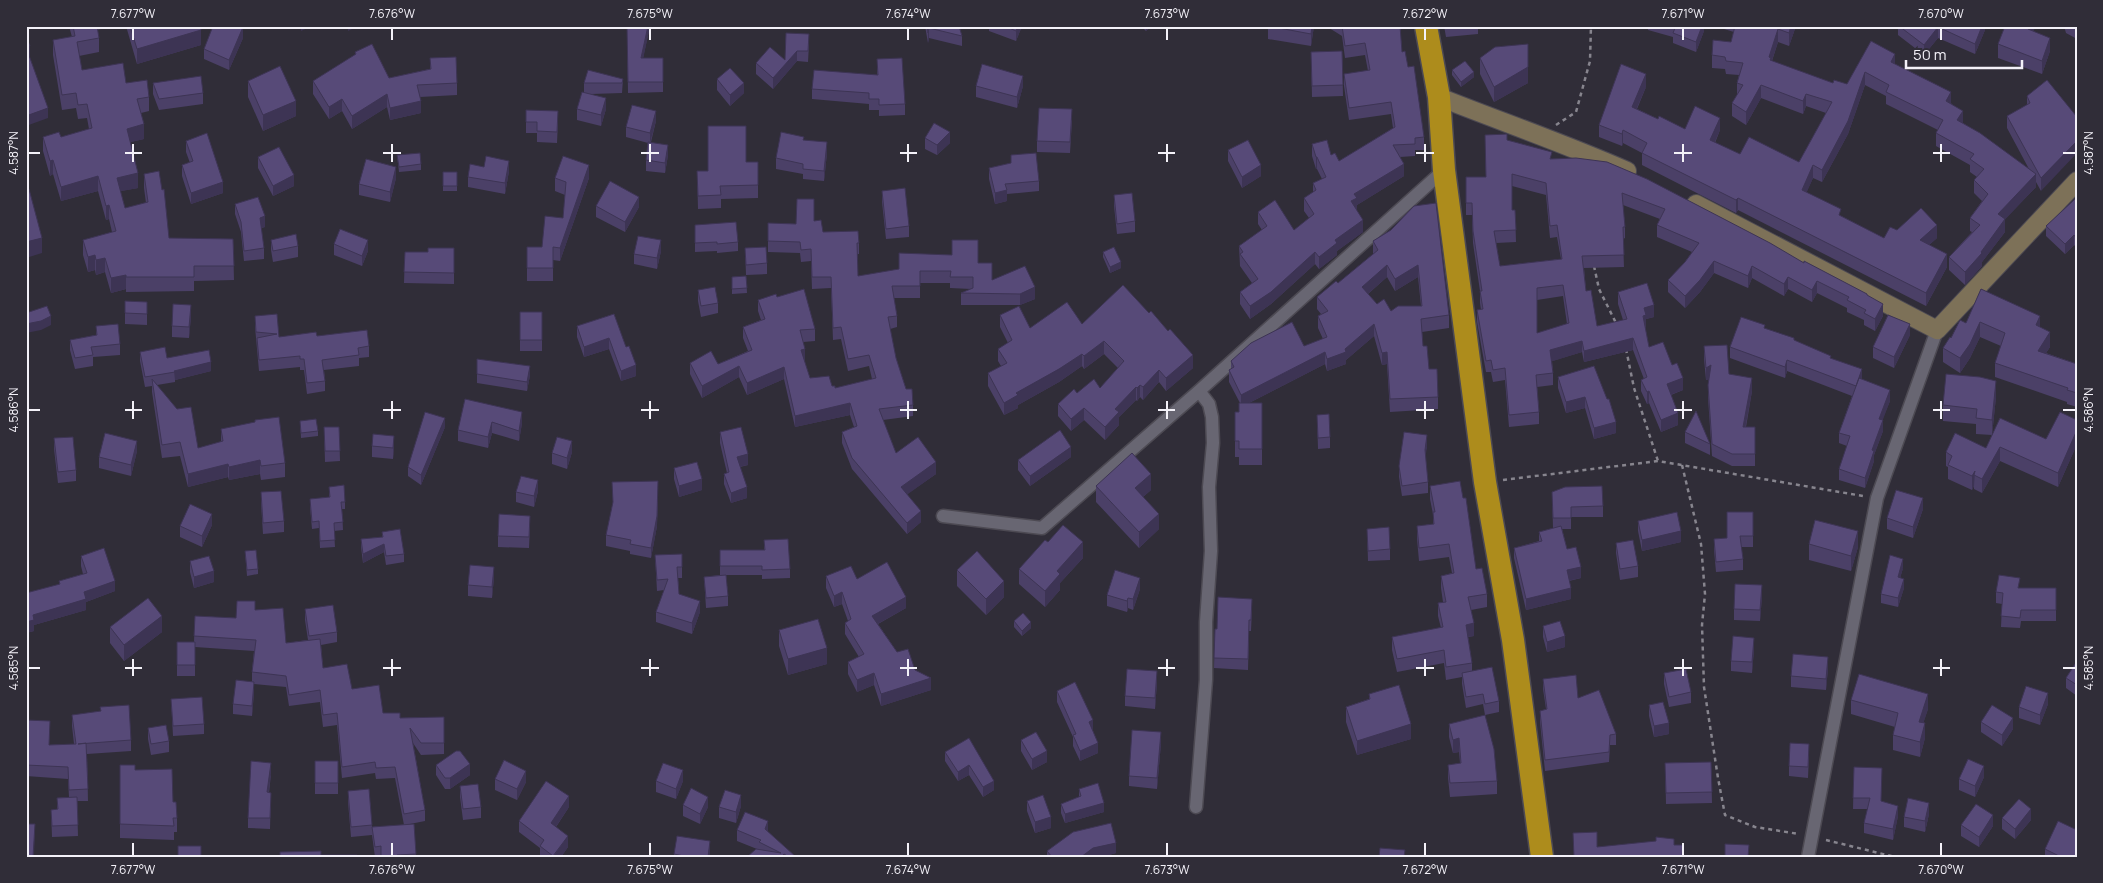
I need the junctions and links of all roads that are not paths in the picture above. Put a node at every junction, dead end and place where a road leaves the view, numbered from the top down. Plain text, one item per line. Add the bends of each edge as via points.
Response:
1 (1426, 26) edge
2 (1439, 97) junction
3 (1444, 170) junction
4 (1643, 178) edge
5 (2077, 181) edge
6 (1678, 195) edge
7 (1938, 330) junction
8 (1199, 391) junction
9 (943, 516) dead end
10 (1196, 807) dead end
11 (1542, 857) edge
12 (1808, 857) edge

1 - 2 highway
2 - 3 highway
2 - 4 street via 1580,150
3 - 8 street
3 - 11 highway via 1485,482 1513,640
5 - 7 street
6 - 7 street
7 - 12 street via 1877,498
8 - 9 street via 1042,528
8 - 10 street via 1209,404 1212,444 1205,698

